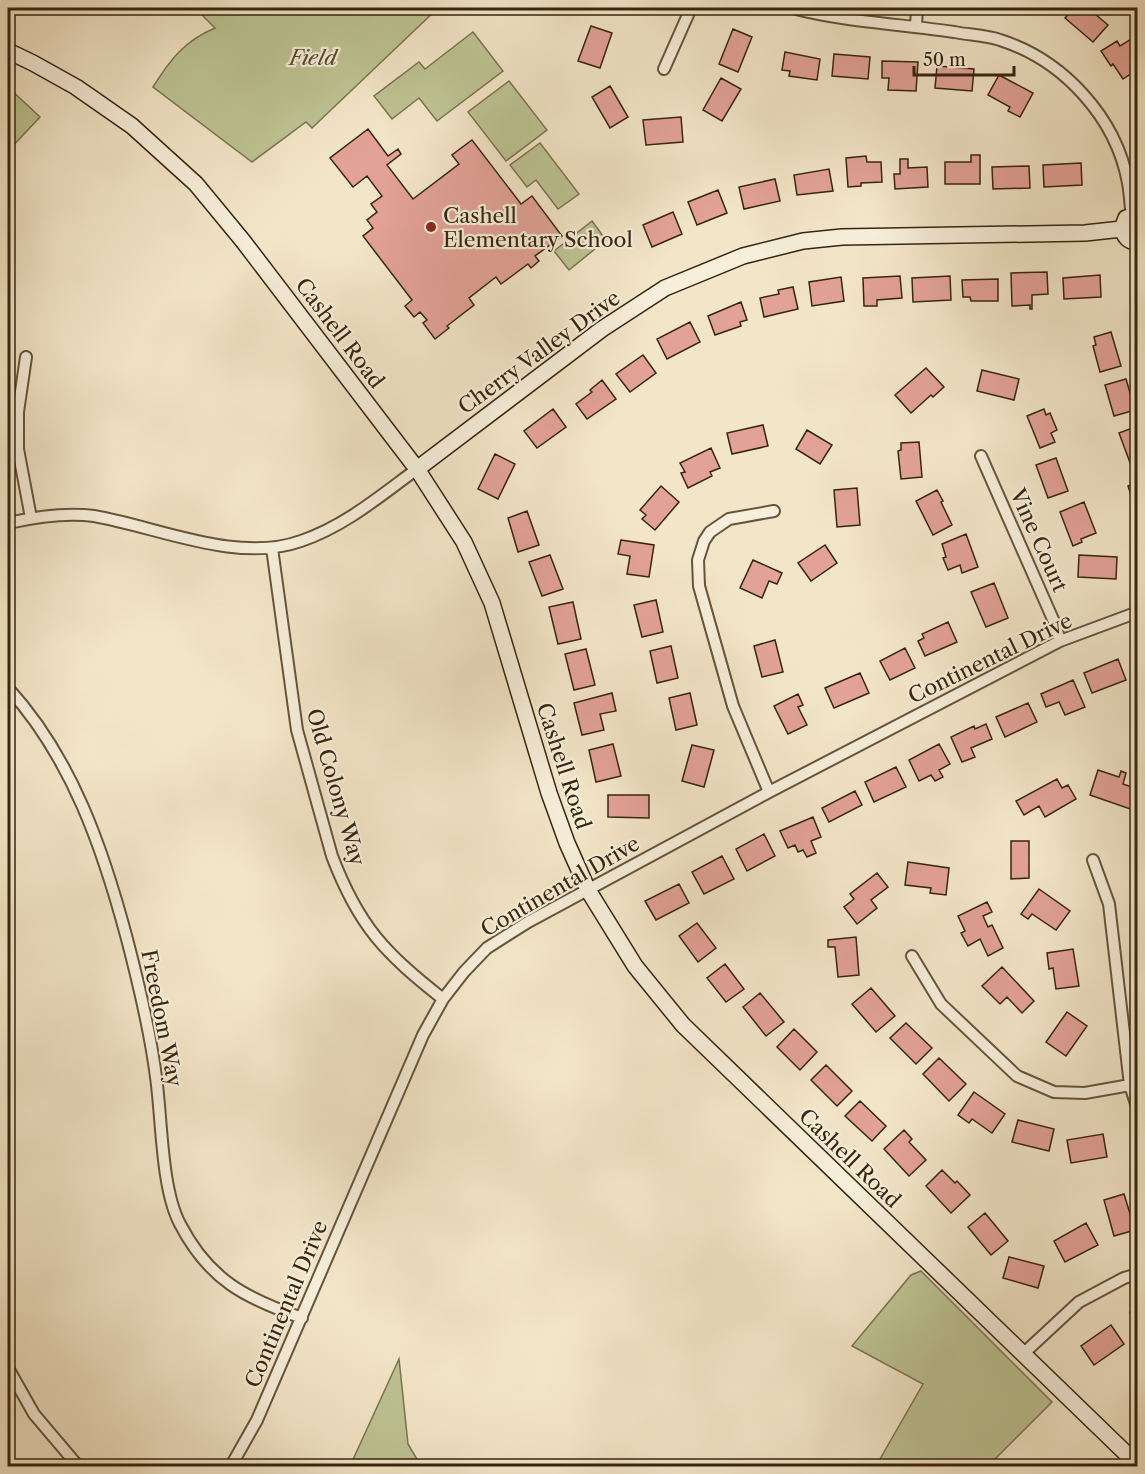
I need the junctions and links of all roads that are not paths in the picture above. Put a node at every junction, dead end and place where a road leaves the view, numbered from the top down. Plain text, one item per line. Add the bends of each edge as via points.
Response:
1 (691, 8) edge
2 (792, 8) edge
3 (917, 8) edge
4 (916, 26) junction
5 (8, 51) edge
6 (664, 69) dead end
7 (1135, 215) edge
8 (1122, 229) junction
9 (1137, 243) edge
10 (26, 357) dead end
11 (981, 456) dead end
12 (417, 469) junction
13 (774, 512) dead end
14 (31, 518) junction
15 (8, 524) edge
16 (272, 548) junction
17 (1137, 612) edge
18 (1060, 641) junction
19 (8, 688) edge
20 (769, 792) junction
21 (1093, 860) dead end
22 (588, 890) junction
23 (912, 956) dead end
24 (443, 999) junction
25 (1130, 1085) junction
26 (1137, 1110) edge
27 (1137, 1274) edge
28 (302, 1318) junction
29 (1023, 1354) junction
30 (8, 1368) edge
31 (1137, 1465) edge
32 (78, 1467) edge
33 (231, 1467) edge

1 - 6 street
2 - 4 street via 822,16
3 - 4 street
4 - 7 street via 999,39 1039,58 1072,81 1115,143
5 - 12 street, Cashell Road via 76,87 132,126 196,184
7 - 8 street via 1123,223
8 - 9 street via 1124,237
8 - 12 street, Cherry Valley Drive via 842,237 804,241 743,256 665,288 632,309
10 - 14 street via 18,412 18,449
11 - 18 street, Vine Court
12 - 16 street, Cherry Valley Drive via 355,515 300,542
12 - 22 street, Cashell Road via 464,542 492,603 549,793
13 - 20 street via 729,519 710,532 698,560 699,586 734,706
14 - 15 street, Cherry Valley Drive
14 - 16 street, Cherry Valley Drive via 92,516 213,544
16 - 24 street, Old Colony Way via 297,730 336,866 348,895 375,938
17 - 18 street, Continental Drive
18 - 20 street, Continental Drive
19 - 28 street, Freedom Way via 57,754 90,820 111,881 142,995 156,1075 168,1187 179,1223 203,1260 229,1285 261,1304
20 - 22 street, Continental Drive
21 - 25 street via 1109,903
22 - 24 street, Continental Drive via 487,948
22 - 29 street, Cashell Road via 635,966 683,1025
23 - 25 street via 941,1004 1017,1076 1054,1092 1085,1093
24 - 28 street, Continental Drive via 401,1083
25 - 26 street
27 - 29 street via 1079,1302
28 - 33 street, Continental Drive via 258,1420
29 - 31 street, Cashell Road
30 - 32 street via 34,1414

